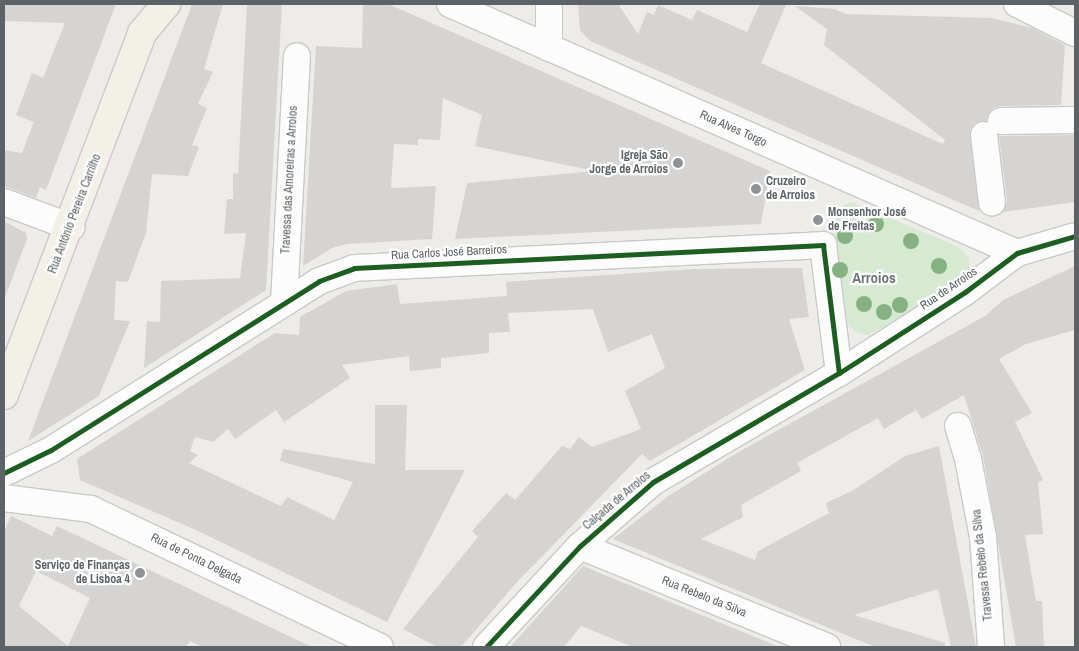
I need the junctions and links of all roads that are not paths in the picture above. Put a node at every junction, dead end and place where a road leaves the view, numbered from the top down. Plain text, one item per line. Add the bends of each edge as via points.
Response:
1 (143, 4) edge
2 (166, 4) edge
3 (450, 4) edge
4 (549, 4) edge
5 (1017, 4) edge
6 (142, 33) junction
7 (1075, 33) edge
8 (549, 48) junction
9 (297, 56) dead end
10 (1075, 120) edge
11 (4, 202) edge
12 (992, 203) dead end
13 (71, 227) junction
14 (1075, 236) edge
15 (1017, 253) junction
16 (284, 303) junction
17 (840, 373) junction
18 (4, 395) edge
19 (958, 426) dead end
20 (4, 473) edge
21 (4, 498) edge
22 (580, 546) junction
23 (380, 647) edge
24 (486, 647) edge
25 (828, 647) edge
26 (991, 647) edge

1 - 6 main road, Rua António Pereira Carrilho
2 - 6 main road, Rua António Pereira Carrilho
3 - 8 street, Rua Alves Torgo
4 - 8 street
5 - 7 street
6 - 13 main road, Rua António Pereira Carrilho
8 - 15 street, Rua Alves Torgo
9 - 16 street, Travessa das Amoreiras a Arroios
10 - 12 street via 992,128
11 - 13 street
13 - 18 main road, Rua António Pereira Carrilho
14 - 15 street, Rua de Arroios
15 - 17 street, Rua de Arroios via 965,292
16 - 17 street, Rua Carlos José Barreiros via 325,278 354,268 823,245
16 - 20 street, Rua Carlos José Barreiros via 51,450
17 - 22 street, Calçada de Arroios via 653,482
19 - 26 street, Travessa Rebelo da Silva via 983,536
21 - 23 street, Rua de Ponta Delgada via 91,509
22 - 24 street, Calçada de Arroios
22 - 25 street, Rua Rebelo da Silva

